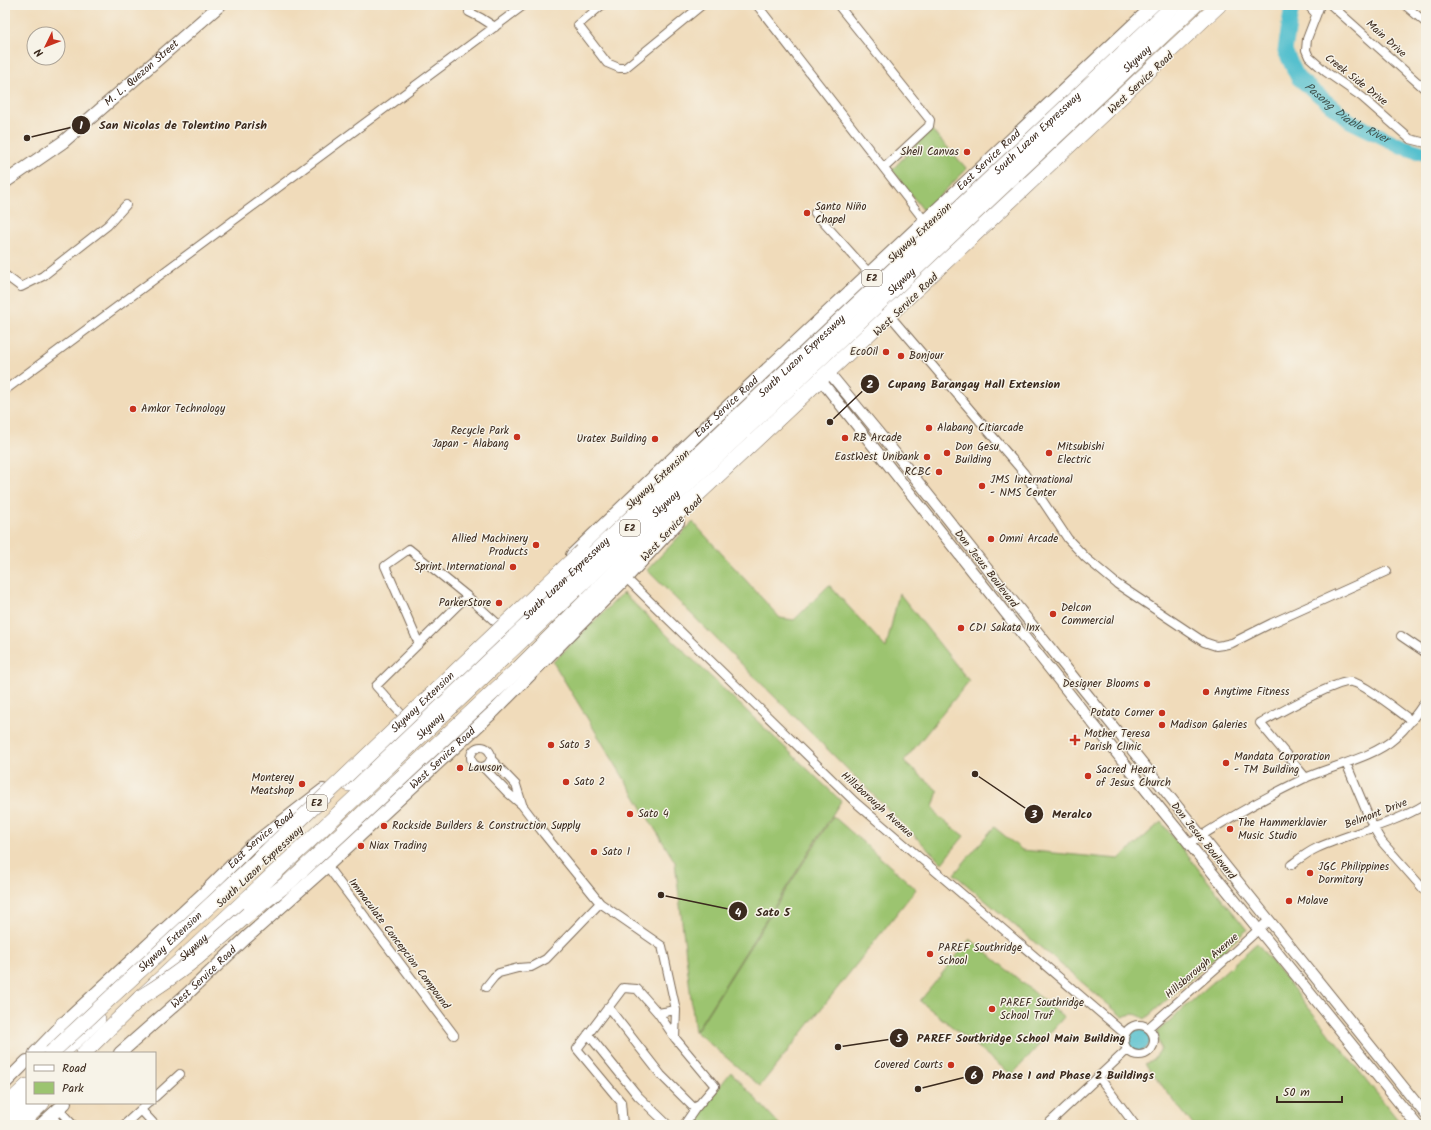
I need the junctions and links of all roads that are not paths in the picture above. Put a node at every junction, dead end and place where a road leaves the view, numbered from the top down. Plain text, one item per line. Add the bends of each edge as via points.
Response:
1 (220, 5) edge
2 (524, 5) edge
3 (602, 5) edge
4 (702, 5) edge
5 (757, 5) edge
6 (838, 5) edge
7 (1154, 5) edge
8 (1161, 5) edge
9 (1174, 5) edge
10 (1185, 5) edge
11 (1195, 5) edge
12 (1201, 5) edge
13 (1219, 5) edge
14 (1223, 5) edge
15 (1308, 5) edge
16 (1320, 5) edge
17 (1331, 5) edge
18 (1405, 5) edge
19 (470, 12) dead end
20 (1316, 14) junction
21 (1424, 20) edge
22 (494, 27) junction
23 (1426, 90) edge
24 (1426, 143) edge
25 (884, 168) junction
26 (5, 182) edge
27 (126, 205) dead end
28 (815, 213) dead end
29 (924, 220) junction
30 (869, 273) junction
31 (5, 275) edge
32 (892, 318) junction
33 (827, 379) junction
34 (5, 390) edge
35 (949, 521) junction
36 (939, 529) junction
37 (1387, 571) dead end
38 (626, 578) junction
39 (468, 596) junction
40 (500, 626) junction
41 (1401, 636) dead end
42 (419, 644) junction
43 (1426, 653) edge
44 (1426, 700) edge
45 (403, 716) junction
46 (1412, 720) junction
47 (464, 739) junction
48 (474, 749) junction
49 (493, 761) junction
50 (1346, 763) junction
51 (483, 767) junction
52 (1306, 778) junction
53 (1426, 804) edge
54 (522, 805) junction
55 (1372, 827) junction
56 (1202, 836) junction
57 (1190, 844) junction
58 (1291, 865) dead end
59 (327, 866) junction
60 (1245, 889) junction
61 (1426, 892) edge
62 (1233, 898) junction
63 (600, 903) junction
64 (1269, 920) junction
65 (1260, 930) junction
66 (486, 987) dead end
67 (141, 997) junction
68 (608, 1007) junction
69 (676, 1010) junction
70 (658, 1013) junction
71 (63, 1024) junction
72 (1148, 1028) junction
73 (588, 1034) junction
74 (1125, 1034) junction
75 (454, 1035) dead end
76 (675, 1038) junction
77 (1127, 1050) junction
78 (36, 1052) edge
79 (52, 1052) edge
80 (53, 1052) edge
81 (63, 1052) edge
82 (77, 1052) edge
83 (85, 1052) edge
84 (96, 1052) edge
85 (121, 1052) edge
86 (26, 1062) edge
87 (180, 1074) dead end
88 (26, 1076) edge
89 (1098, 1077) junction
90 (1398, 1080) junction
91 (5, 1083) edge
92 (26, 1087) edge
93 (1388, 1088) junction
94 (156, 1095) edge
95 (5, 1096) edge
96 (26, 1101) edge
97 (33, 1104) edge
98 (41, 1104) edge
99 (147, 1104) edge
100 (5, 1107) edge
101 (58, 1109) edge
102 (695, 1109) junction
103 (141, 1110) junction
104 (1426, 1115) edge
105 (5, 1122) edge
106 (11, 1125) edge
107 (19, 1125) edge
108 (41, 1125) edge
109 (60, 1125) edge
110 (73, 1125) edge
111 (124, 1125) edge
112 (155, 1125) edge
113 (623, 1125) edge
114 (668, 1125) edge
115 (684, 1125) edge
116 (1047, 1125) edge
117 (1136, 1125) edge
118 (1417, 1125) edge

1 - 26 main road, M. L. Quezon Street via 63,142
2 - 22 street
3 - 4 street via 578,25 608,63 619,68 625,68
5 - 25 street
6 - 25 street via 930,120 929,126
7 - 29 main road, East Service Road
8 - 80 highway, Skyway Extension / E2, bridge
9 - 81 highway, South Luzon Expressway / E2
10 - 82 highway, Skyway / E2
11 - 67 highway, Skyway / E2, bridge
12 - 84 highway, South Luzon Expressway / E2
13 - 67 highway, E2, bridge via 615,572 519,668 289,882 193,962
14 - 32 main road, West Service Road
15 - 20 street
16 - 20 street, Creek Side Drive
17 - 23 street, Main Drive
18 - 21 street
19 - 22 street
20 - 24 street, Creek Side Drive via 1307,39 1306,50 1309,57 1362,97 1410,140
22 - 34 street
25 - 29 street
27 - 31 street via 108,225 43,276 21,287
28 - 30 street
29 - 30 main road, East Service Road
30 - 40 main road, East Service Road via 616,512
32 - 33 main road, West Service Road
32 - 37 street via 1024,473 1068,539 1086,558 1117,584 1204,642 1216,646 1232,643
33 - 35 street, Don Jesus Boulevard via 888,444
33 - 36 street, Don Jesus Boulevard
33 - 38 main road, West Service Road via 692,507
35 - 36 street
35 - 56 street, Don Jesus Boulevard
36 - 57 street, Don Jesus Boulevard
38 - 47 main road, West Service Road
38 - 74 street, Hillsborough Avenue via 855,802
39 - 40 street
39 - 42 street
39 - 42 street via 410,549 385,566
40 - 45 main road, East Service Road
41 - 43 street
42 - 45 street via 376,686
44 - 46 street
45 - 71 main road, East Service Road via 322,791 252,846
46 - 50 street via 1395,738 1380,748
46 - 52 street via 1364,687 1345,681 1260,723
47 - 48 street
47 - 59 main road, West Service Road
48 - 49 street via 480,746 486,748 491,753
48 - 51 street via 471,760 475,765
49 - 51 street
49 - 54 street via 516,786
50 - 52 street
50 - 55 street
51 - 54 street
52 - 56 street via 1246,808
53 - 55 street, Belmont Drive via 1389,822
54 - 63 street
55 - 58 street, Belmont Drive via 1316,849
55 - 61 street
56 - 57 street
56 - 60 street, Don Jesus Boulevard
57 - 62 street, Don Jesus Boulevard
59 - 75 street, Immaculate Concepcion Compound
59 - 85 main road, West Service Road
60 - 62 street
60 - 64 street, Don Jesus Boulevard
62 - 65 street, Don Jesus Boulevard
63 - 66 street via 546,960 531,967 499,974
63 - 69 street via 662,946
64 - 65 street, Hillsborough Avenue
64 - 90 street, Don Jesus Boulevard
65 - 72 street, Hillsborough Avenue
65 - 93 street, Don Jesus Boulevard
67 - 83 highway, Skyway / E2
68 - 70 street via 623,988 637,989
68 - 73 street
68 - 102 street via 661,1074
69 - 70 street
69 - 76 street
70 - 76 street
71 - 78 main road, East Service Road
71 - 79 highway
72 - 74 street via 1138,1025
72 - 77 street via 1153,1037 1150,1051 1141,1055
73 - 113 street via 576,1049 621,1102
73 - 114 street via 638,1096
74 - 77 street
76 - 102 street via 715,1086
77 - 89 street
86 - 91 main road
87 - 94 street
88 - 95 highway
89 - 116 street
89 - 117 street
90 - 93 street
90 - 104 street, Don Jesus Boulevard
92 - 100 highway
93 - 118 street, Don Jesus Boulevard
96 - 105 highway
97 - 106 highway
98 - 107 highway
99 - 103 street
101 - 108 main road
101 - 109 street
101 - 110 street
102 - 115 street
103 - 111 street
103 - 112 street

